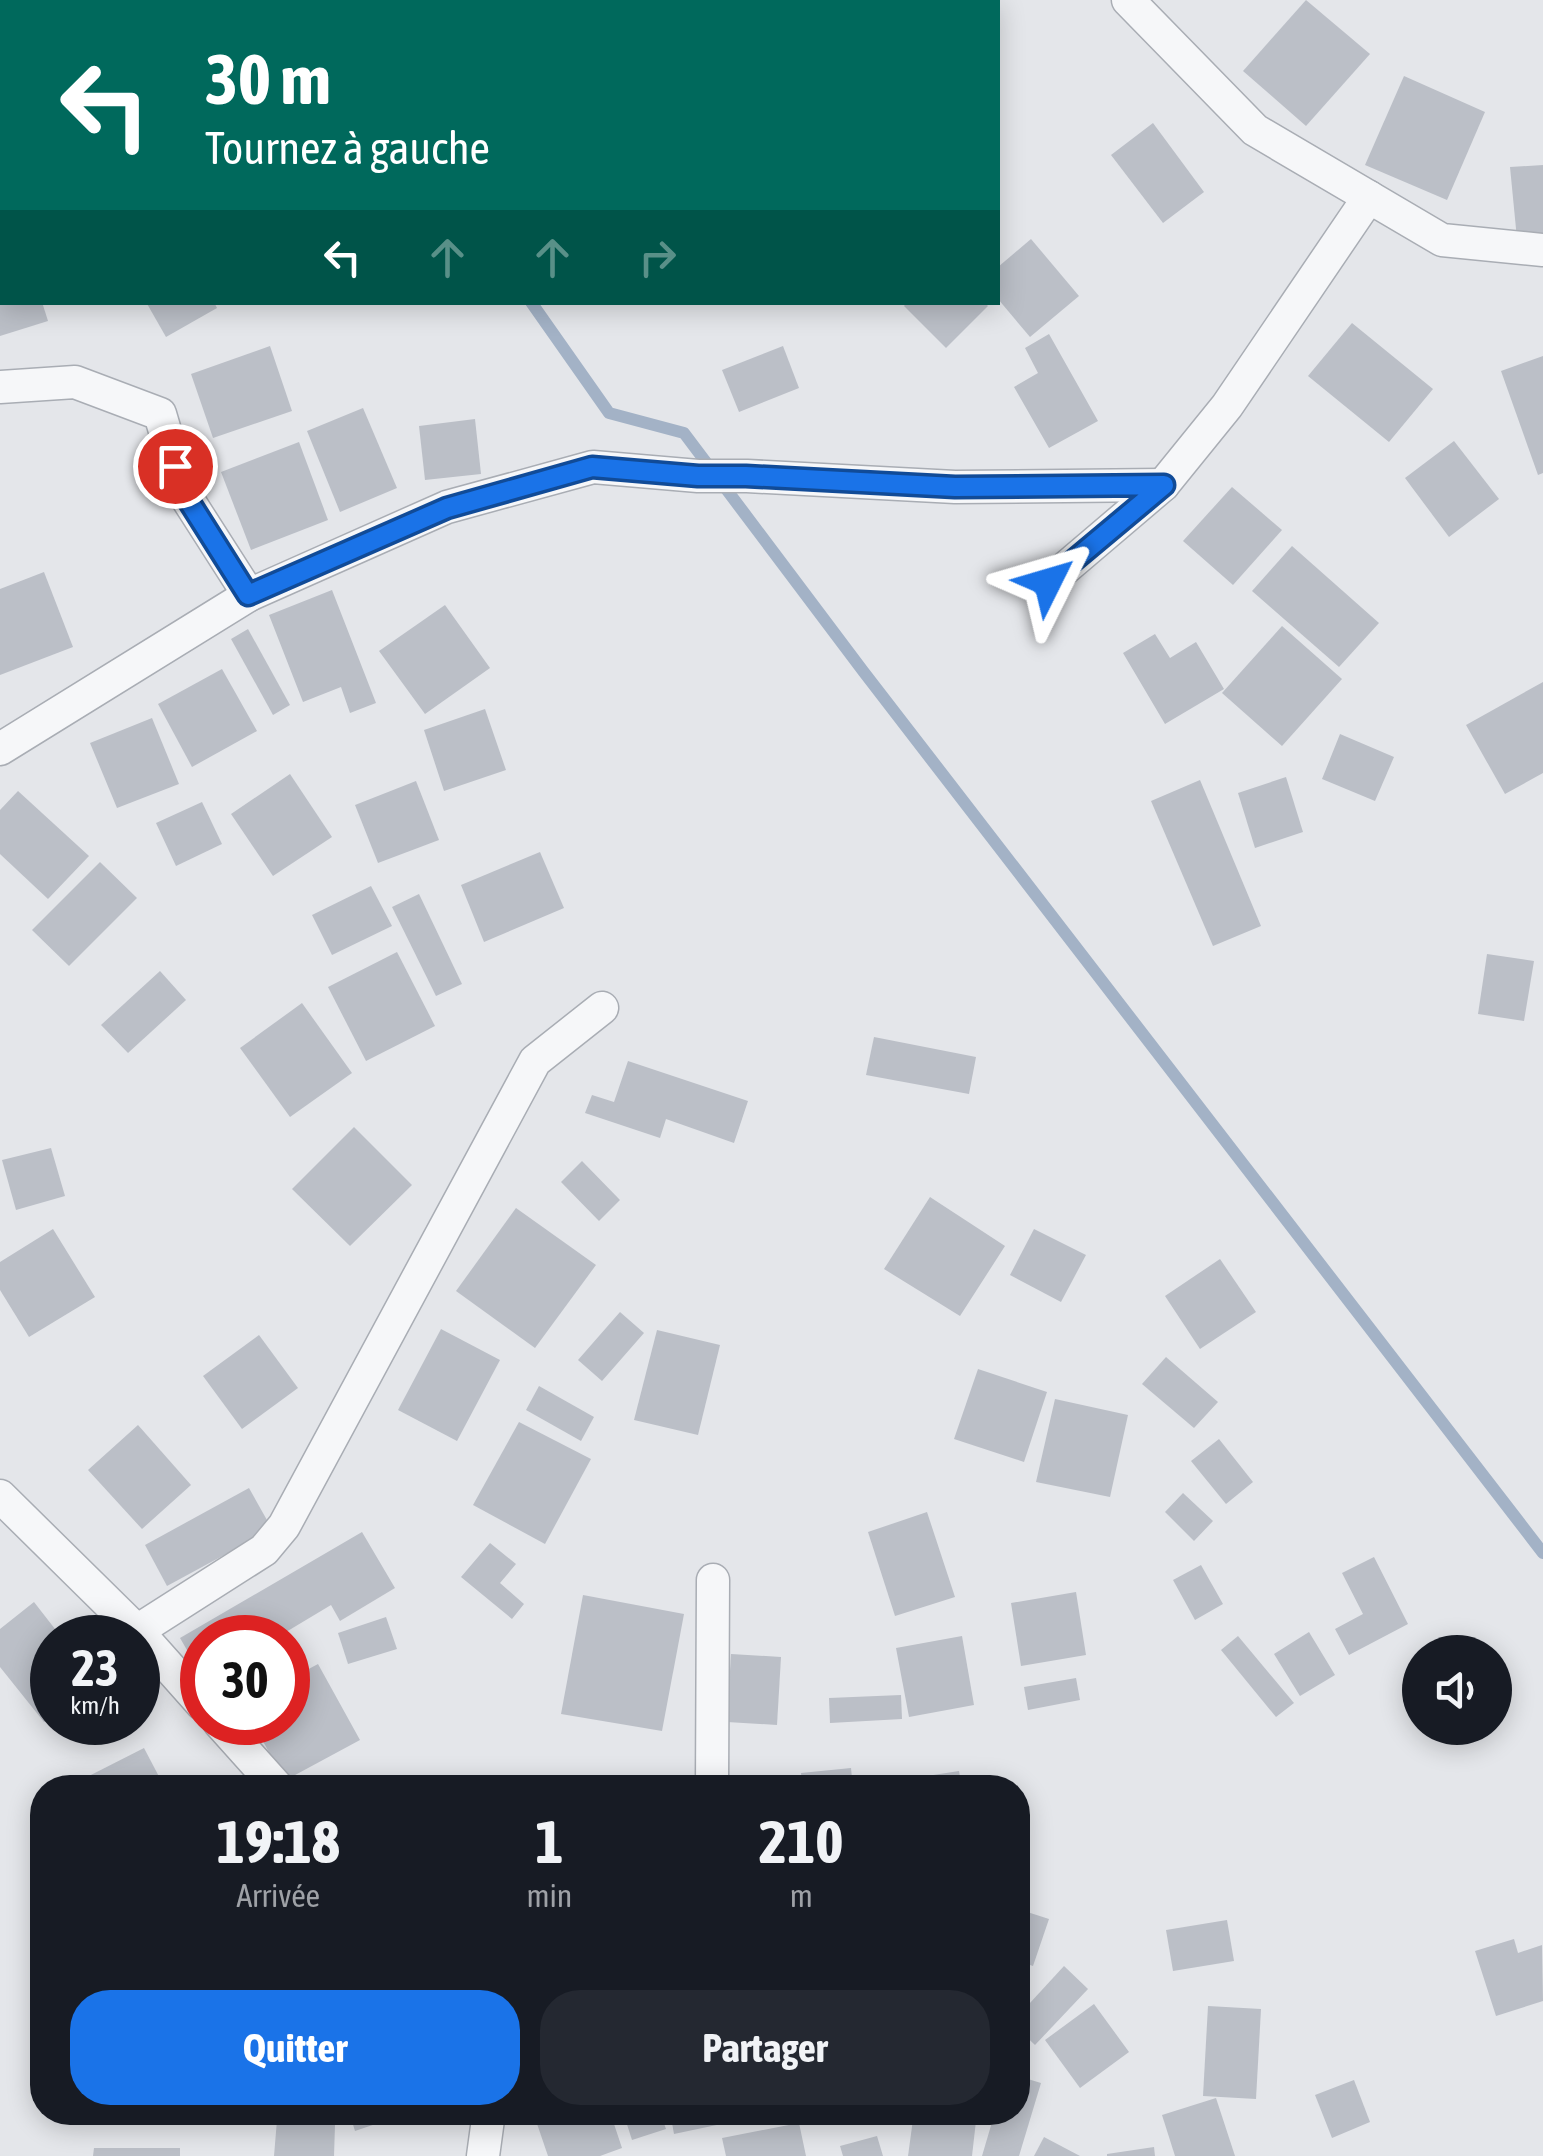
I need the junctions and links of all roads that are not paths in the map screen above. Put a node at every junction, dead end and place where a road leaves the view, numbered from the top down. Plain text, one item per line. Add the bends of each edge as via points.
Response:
1 (1128, 0) edge
2 (1369, 198) junction
3 (1543, 250) edge
4 (0, 387) edge
5 (1164, 485) junction
6 (1048, 582) dead end
7 (248, 595) junction
8 (0, 749) edge
9 (602, 1008) dead end
10 (0, 1496) edge
11 (713, 1580) dead end
12 (122, 1615) edge
13 (160, 1616) edge
14 (160, 1656) edge
15 (180, 1679) edge
16 (240, 1745) edge
17 (266, 1775) edge
18 (712, 1775) edge
19 (487, 2125) edge
20 (483, 2156) edge

1 - 2 street via 1255,130
2 - 3 street via 1442,240
2 - 5 street via 1227,406
4 - 7 street via 75,382 160,414 183,492
5 - 6 street
5 - 7 street via 955,487 592,467 447,508
7 - 8 street
9 - 13 street via 535,1061 284,1526 264,1550
10 - 12 street
11 - 18 street
14 - 15 street
16 - 17 street
19 - 20 street

